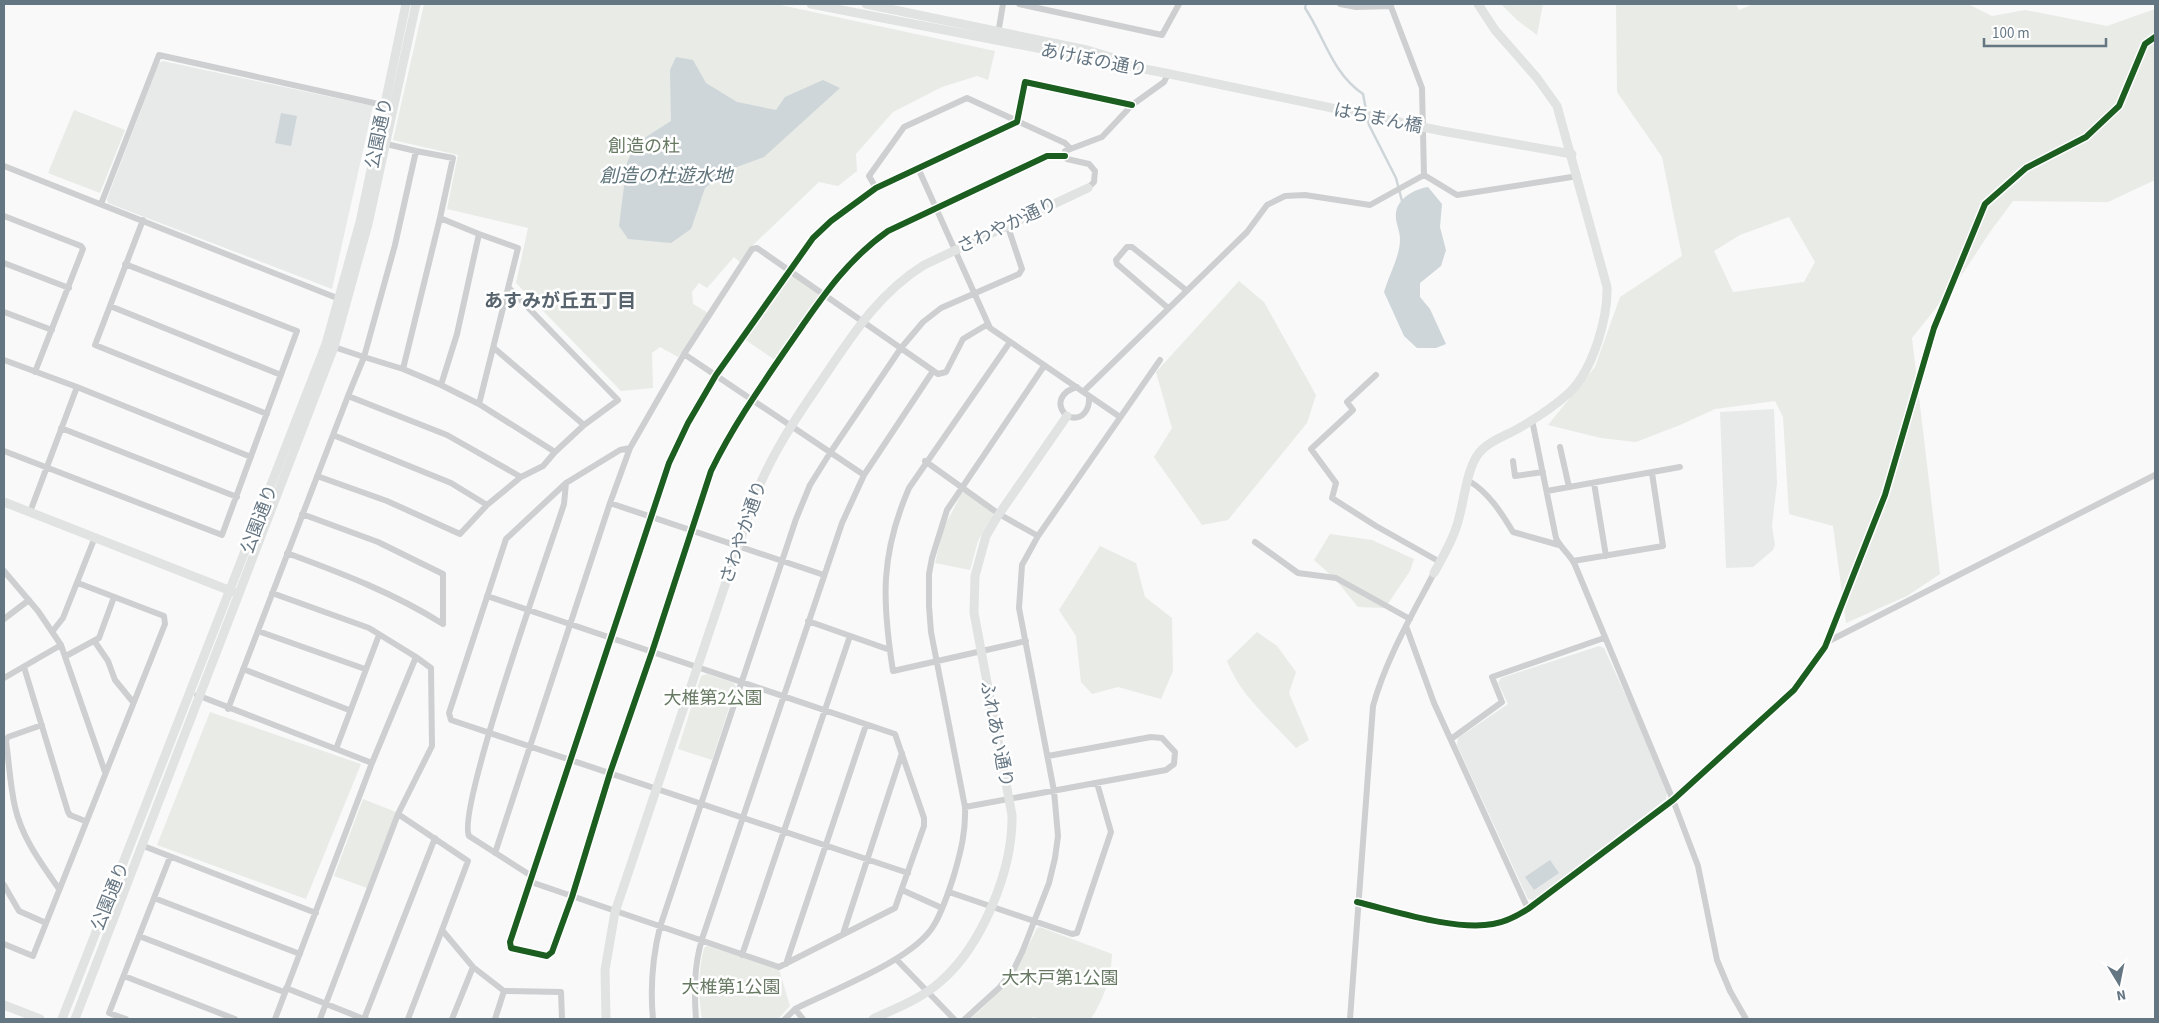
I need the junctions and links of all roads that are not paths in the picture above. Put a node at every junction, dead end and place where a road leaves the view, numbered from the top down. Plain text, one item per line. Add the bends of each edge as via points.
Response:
1 (406, 4) edge
2 (416, 4) edge
3 (810, 4) edge
4 (866, 4) edge
5 (1004, 4) edge
6 (1019, 4) edge
7 (1178, 4) edge
8 (1340, 4) edge
9 (1478, 4) edge
10 (1390, 5) edge
11 (998, 31) junction
12 (2155, 37) edge
13 (996, 41) junction
14 (1166, 74) junction
15 (1132, 105) junction
16 (389, 106) junction
17 (1017, 122) junction
18 (381, 143) junction
19 (1070, 148) junction
20 (416, 151) junction
21 (1572, 154) junction
22 (1065, 156) junction
23 (4, 166) edge
24 (918, 168) junction
25 (1424, 175) junction
26 (1578, 176) junction
27 (876, 188) junction
28 (1088, 188) joint
29 (101, 204) junction
30 (936, 207) junction
31 (4, 216) edge
32 (440, 218) junction
33 (143, 220) junction
34 (1007, 224) junction
35 (479, 234) junction
36 (955, 249) junction
37 (4, 263) edge
38 (125, 264) junction
39 (789, 270) junction
40 (69, 288) junction
41 (508, 288) junction
42 (1186, 290) junction
43 (974, 292) junction
44 (824, 295) junction
45 (344, 300) junction
46 (110, 306) junction
47 (1168, 308) junction
48 (4, 312) edge
49 (863, 320) junction
50 (988, 324) junction
51 (52, 330) junction
52 (1010, 342) junction
53 (334, 347) junction
54 (494, 348) junction
55 (901, 348) junction
56 (684, 354) junction
57 (364, 357) junction
58 (4, 360) edge
59 (1160, 360) dead end
60 (1044, 366) junction
61 (403, 369) junction
62 (932, 371) junction
63 (35, 372) junction
64 (282, 375) junction
65 (716, 375) junction
66 (1376, 375) dead end
67 (441, 385) junction
68 (77, 387) junction
69 (1077, 388) junction
70 (1086, 394) junction
71 (348, 396) junction
72 (752, 399) junction
73 (479, 404) junction
74 (268, 414) junction
75 (1067, 416) junction
76 (1120, 417) junction
77 (1532, 420) junction
78 (584, 425) junction
79 (790, 426) junction
80 (61, 428) junction
81 (333, 435) junction
82 (1560, 447) dead end
83 (630, 448) junction
84 (4, 451) edge
85 (555, 452) junction
86 (830, 453) junction
87 (251, 457) junction
88 (925, 461) junction
89 (1513, 461) dead end
90 (47, 468) junction
91 (1680, 468) dead end
92 (1543, 472) junction
93 (1652, 473) junction
94 (864, 475) junction
95 (2155, 475) edge
96 (317, 476) junction
97 (521, 477) junction
98 (1469, 481) junction
99 (566, 483) junction
100 (1594, 483) junction
101 (962, 486) junction
102 (1569, 487) junction
103 (1547, 491) junction
104 (237, 496) junction
105 (4, 502) edge
106 (610, 503) junction
107 (487, 505) junction
108 (30, 512) junction
109 (302, 514) junction
110 (999, 514) junction
111 (651, 517) junction
112 (692, 530) junction
113 (1038, 536) junction
114 (95, 537) junction
115 (1255, 542) dead end
116 (1559, 545) junction
117 (738, 546) junction
118 (287, 553) junction
119 (1606, 556) junction
120 (783, 561) junction
121 (1573, 561) junction
122 (1440, 562) junction
123 (4, 571) edge
124 (1434, 573) joint
125 (824, 574) junction
126 (78, 583) junction
127 (236, 592) junction
128 (272, 593) junction
129 (487, 596) junction
130 (114, 597) junction
131 (29, 600) junction
132 (529, 610) junction
133 (1410, 618) junction
134 (4, 619) edge
135 (808, 621) junction
136 (570, 624) junction
137 (1406, 626) junction
138 (258, 630) junction
139 (52, 632) junction
140 (380, 635) junction
141 (850, 636) junction
142 (611, 638) junction
143 (1604, 638) junction
144 (95, 642) junction
145 (1026, 642) junction
146 (1827, 642) junction
147 (61, 645) junction
148 (890, 650) junction
149 (652, 652) junction
150 (981, 652) junction
151 (66, 656) junction
152 (416, 657) junction
153 (937, 661) junction
154 (24, 667) junction
155 (698, 667) junction
156 (243, 669) junction
157 (366, 670) junction
158 (4, 678) edge
159 (742, 682) junction
160 (191, 693) junction
161 (784, 696) junction
162 (200, 697) junction
163 (133, 702) junction
164 (228, 709) junction
165 (349, 710) junction
166 (825, 711) junction
167 (42, 725) junction
168 (866, 725) junction
169 (489, 733) junction
170 (1451, 739) junction
171 (529, 746) junction
172 (336, 749) junction
173 (902, 753) junction
174 (1048, 756) junction
175 (571, 760) junction
176 (372, 763) junction
177 (105, 772) junction
178 (610, 773) junction
179 (1098, 783) junction
180 (657, 789) junction
181 (1054, 791) junction
182 (1010, 799) junction
183 (1673, 800) junction
184 (701, 804) junction
185 (965, 807) junction
186 (398, 814) junction
187 (743, 818) junction
188 (85, 821) junction
189 (784, 831) junction
190 (435, 838) junction
191 (141, 845) junction
192 (826, 845) junction
193 (495, 852) junction
194 (170, 857) junction
195 (868, 859) junction
196 (908, 873) junction
197 (532, 879) junction
198 (4, 885) edge
199 (59, 889) junction
200 (902, 890) junction
201 (949, 892) junction
202 (572, 897) junction
203 (154, 898) junction
204 (1357, 902) junction
205 (991, 905) junction
206 (942, 908) junction
207 (1528, 909) junction
208 (615, 912) junction
209 (316, 914) junction
210 (1034, 922) junction
211 (46, 923) junction
212 (660, 927) junction
213 (442, 930) junction
214 (843, 934) junction
215 (139, 936) junction
216 (701, 942) junction
217 (4, 944) edge
218 (300, 954) junction
219 (742, 956) junction
220 (896, 959) junction
221 (786, 964) junction
222 (473, 967) junction
223 (124, 976) junction
224 (285, 990) junction
225 (504, 991) junction
226 (928, 991) junction
227 (326, 1003) junction
228 (4, 1005) edge
229 (794, 1009) junction
230 (40, 1019) edge
231 (62, 1019) edge
232 (75, 1019) edge
233 (126, 1019) edge
234 (235, 1019) edge
235 (275, 1019) edge
236 (320, 1019) edge
237 (365, 1019) edge
238 (408, 1019) edge
239 (452, 1019) edge
240 (495, 1019) edge
241 (562, 1019) edge
242 (606, 1019) edge
243 (653, 1019) edge
244 (696, 1019) edge
245 (785, 1019) edge
246 (803, 1019) edge
247 (873, 1019) edge
248 (954, 1019) edge
249 (965, 1019) edge
250 (1350, 1019) edge
251 (1746, 1019) edge

1 - 16 street, 公園通り
2 - 16 street, 公園通り
3 - 13 street, あけぼの通り
4 - 11 street, あけぼの通り
5 - 11 street
6 - 7 street via 1162,35
8 - 10 street via 1356,7
9 - 21 street via 1556,106
10 - 25 street via 1422,88
11 - 13 street
11 - 14 street, あけぼの通り via 1087,50
12 - 146 street via 2145,44 2120,106 2086,137 2026,168 1985,204 1934,328 1885,495
13 - 14 street, あけぼの通り
14 - 15 street via 1164,82
14 - 21 street, はちまん橋
15 - 17 street via 1025,82
15 - 19 street via 1102,137
16 - 18 street, 公園通り
16 - 29 street via 159,55
17 - 19 street
17 - 24 street
17 - 27 street via 967,98 904,127 869,176
18 - 20 street
18 - 45 street, 公園通り
19 - 22 street via 1065,151
20 - 32 street via 453,158
20 - 57 street via 395,246
21 - 26 street
22 - 28 street via 1089,164 1095,171 1094,182
22 - 30 street via 1047,156
23 - 29 street
24 - 27 street
24 - 30 street
25 - 26 street via 1458,194
25 - 42 street via 1370,206 1305,195 1285,196 1267,205 1247,232
26 - 77 street via 1608,287 1605,319 1581,378 1571,391
27 - 39 street via 831,221 813,238
28 - 34 street, さわやか通り
29 - 33 street
30 - 36 street
30 - 44 street via 866,246 847,264
31 - 40 street via 81,246 83,254
32 - 35 street
32 - 61 street
33 - 38 street
33 - 45 street
34 - 36 street, さわやか通り
34 - 43 street via 1022,269 1018,274
35 - 41 street via 518,248
35 - 67 street via 457,334
36 - 43 street
36 - 49 street, さわやか通り via 903,278
37 - 40 street
38 - 46 street
38 - 64 street via 297,331
39 - 44 street
39 - 56 street via 754,248
39 - 65 street
40 - 51 street
41 - 54 street
41 - 78 street via 618,400
42 - 47 street
42 - 47 street via 1132,247 1127,247 1116,260 1117,264
43 - 50 street
43 - 55 street via 941,308 923,322
44 - 49 street
44 - 72 street
45 - 53 street, 公園通り
45 - 127 street, 公園通り
46 - 64 street
46 - 74 street via 96,345
47 - 70 street
48 - 51 street
49 - 55 street
49 - 79 street, さわやか通り
50 - 52 street
50 - 62 street via 963,339 946,372 938,374
51 - 63 street
52 - 60 street
52 - 88 street
53 - 57 street
53 - 127 street, 公園通り
54 - 73 street
54 - 78 street
55 - 62 street
55 - 86 street
56 - 65 street
56 - 83 street
57 - 61 street
57 - 71 street
58 - 63 street
59 - 76 street
60 - 69 street
60 - 101 street
61 - 67 street
62 - 94 street
63 - 68 street
64 - 74 street
65 - 72 street
65 - 111 street via 669,463
66 - 122 street via 1347,402 1353,410 1311,448 1336,483 1332,498
67 - 73 street
68 - 80 street
68 - 87 street
69 - 70 street
69 - 75 street via 1069,389 1061,398 1060,405
70 - 75 street via 1089,408 1084,414 1078,418
70 - 76 street
71 - 81 street
71 - 97 street via 448,435
72 - 79 street
72 - 112 street via 711,471
73 - 85 street
74 - 87 street
75 - 110 street, ふれあい通り
76 - 113 street
77 - 92 street
77 - 98 street via 1485,446 1473,464
78 - 85 street
79 - 86 street
79 - 117 street, さわやか通り via 763,474
80 - 90 street
80 - 104 street
81 - 96 street
81 - 107 street via 451,483
82 - 102 street
83 - 99 street via 620,450
83 - 106 street
84 - 90 street
85 - 97 street via 543,466
86 - 94 street
86 - 120 street via 810,485
87 - 104 street
88 - 101 street
88 - 148 street via 898,512 889,550 884,600
89 - 92 street via 1515,476
90 - 104 street via 222,536
90 - 108 street
91 - 93 street
92 - 103 street
93 - 100 street
93 - 119 street via 1663,546
94 - 125 street via 851,499
95 - 146 street
96 - 107 street via 387,501 460,534
96 - 109 street
97 - 107 street
98 - 116 street via 1480,487 1513,532
98 - 122 street via 1456,528
99 - 129 street via 506,539
99 - 132 street via 564,504
100 - 102 street
100 - 119 street
101 - 110 street
101 - 153 street via 944,518 929,574 931,632
102 - 103 street
103 - 116 street
105 - 108 street
106 - 111 street
106 - 136 street
108 - 114 street
109 - 118 street
109 - 118 street via 378,542 443,574 443,624 366,582
110 - 113 street
110 - 150 street, ふれあい通り via 986,536 975,576 974,613
111 - 112 street
111 - 142 street
112 - 117 street
112 - 149 street
113 - 145 street via 1022,564 1019,590
114 - 126 street
114 - 127 street
115 - 133 street via 1298,573 1336,578
116 - 121 street via 1568,551
117 - 120 street
117 - 155 street, さわやか通り
118 - 128 street
119 - 121 street
120 - 125 street
120 - 159 street
121 - 143 street
122 - 124 street
123 - 131 street
124 - 133 street
125 - 135 street
126 - 130 street
126 - 139 street via 63,618
127 - 160 street, 公園通り
127 - 162 street, 公園通り
128 - 138 street
128 - 140 street via 369,628
129 - 132 street
129 - 169 street via 449,713 451,720
130 - 144 street
130 - 163 street via 164,616 165,624
131 - 134 street
131 - 139 street
132 - 136 street
132 - 169 street
133 - 137 street
135 - 141 street
135 - 161 street
136 - 142 street
136 - 171 street
137 - 170 street
137 - 204 street via 1379,682 1373,706
138 - 156 street
138 - 157 street
139 - 147 street
140 - 152 street
140 - 157 street
141 - 148 street
141 - 166 street
142 - 149 street
142 - 175 street
143 - 170 street via 1492,677 1502,702
143 - 183 street
144 - 151 street
144 - 163 street via 108,661 115,680
145 - 150 street
145 - 174 street
146 - 183 street via 1794,690
147 - 151 street
147 - 154 street
148 - 153 street via 893,671
149 - 155 street
149 - 178 street
150 - 153 street
150 - 182 street, ふれあい通り
151 - 177 street
152 - 176 street
152 - 186 street via 431,668 432,746
153 - 185 street
154 - 158 street
154 - 167 street
155 - 159 street
155 - 180 street, さわやか通り
156 - 164 street
156 - 165 street
157 - 165 street
159 - 161 street
159 - 184 street
160 - 162 street
160 - 231 street, 公園通り
161 - 166 street
161 - 187 street
162 - 164 street
162 - 191 street, 公園通り
163 - 177 street
164 - 172 street
165 - 172 street
166 - 168 street
166 - 189 street
167 - 188 street via 68,812
167 - 199 street via 8,737 6,741 21,826 31,848
168 - 173 street via 895,734
168 - 192 street
169 - 171 street
169 - 193 street via 471,796 467,829 469,836
170 - 207 street
171 - 175 street
171 - 193 street
172 - 176 street
173 - 195 street
173 - 196 street via 924,818
174 - 179 street via 1151,737 1162,738 1175,752 1174,764 1166,770
174 - 181 street
175 - 178 street
175 - 197 street
176 - 209 street
177 - 188 street
178 - 180 street
178 - 202 street
179 - 181 street
179 - 210 street via 1111,832 1079,928 1072,934
180 - 184 street
180 - 208 street, さわやか通り
181 - 182 street
181 - 210 street via 1058,836 1055,858
182 - 185 street
182 - 205 street, ふれあい通り via 1012,838 1008,861
183 - 207 street
183 - 251 street via 1698,866 1718,960
184 - 187 street
184 - 212 street
185 - 201 street via 963,846
186 - 190 street
186 - 227 street
187 - 189 street
187 - 216 street
188 - 199 street
189 - 192 street
189 - 219 street
190 - 213 street via 468,861
190 - 237 street
191 - 194 street
191 - 232 street, 公園通り
192 - 195 street
192 - 221 street
193 - 197 street
194 - 203 street
194 - 209 street
195 - 196 street
195 - 214 street
196 - 200 street
197 - 202 street
197 - 202 street via 510,942 511,948 547,956 552,952
198 - 211 street via 19,911
199 - 211 street
200 - 206 street
200 - 214 street via 895,908
201 - 205 street
201 - 206 street
202 - 208 street
203 - 215 street
203 - 218 street
204 - 207 street via 1476,926 1511,920
204 - 250 street
205 - 210 street
205 - 226 street, ふれあい通り via 958,966
206 - 220 street via 922,941
208 - 212 street
208 - 242 street, さわやか通り via 605,970
209 - 218 street
210 - 249 street via 1014,969 999,988
211 - 217 street via 33,956
212 - 216 street
212 - 243 street via 651,977
213 - 222 street
213 - 238 street
214 - 221 street
215 - 223 street
215 - 224 street
216 - 219 street
216 - 244 street via 694,976
218 - 224 street
219 - 221 street via 779,967
220 - 226 street
220 - 229 street
222 - 225 street
222 - 239 street
223 - 233 street via 110,1013
223 - 234 street
224 - 227 street
224 - 235 street
225 - 240 street
225 - 241 street via 561,992
226 - 247 street, ふれあい通り
226 - 248 street
227 - 236 street
227 - 237 street
228 - 230 street
229 - 245 street
229 - 246 street

